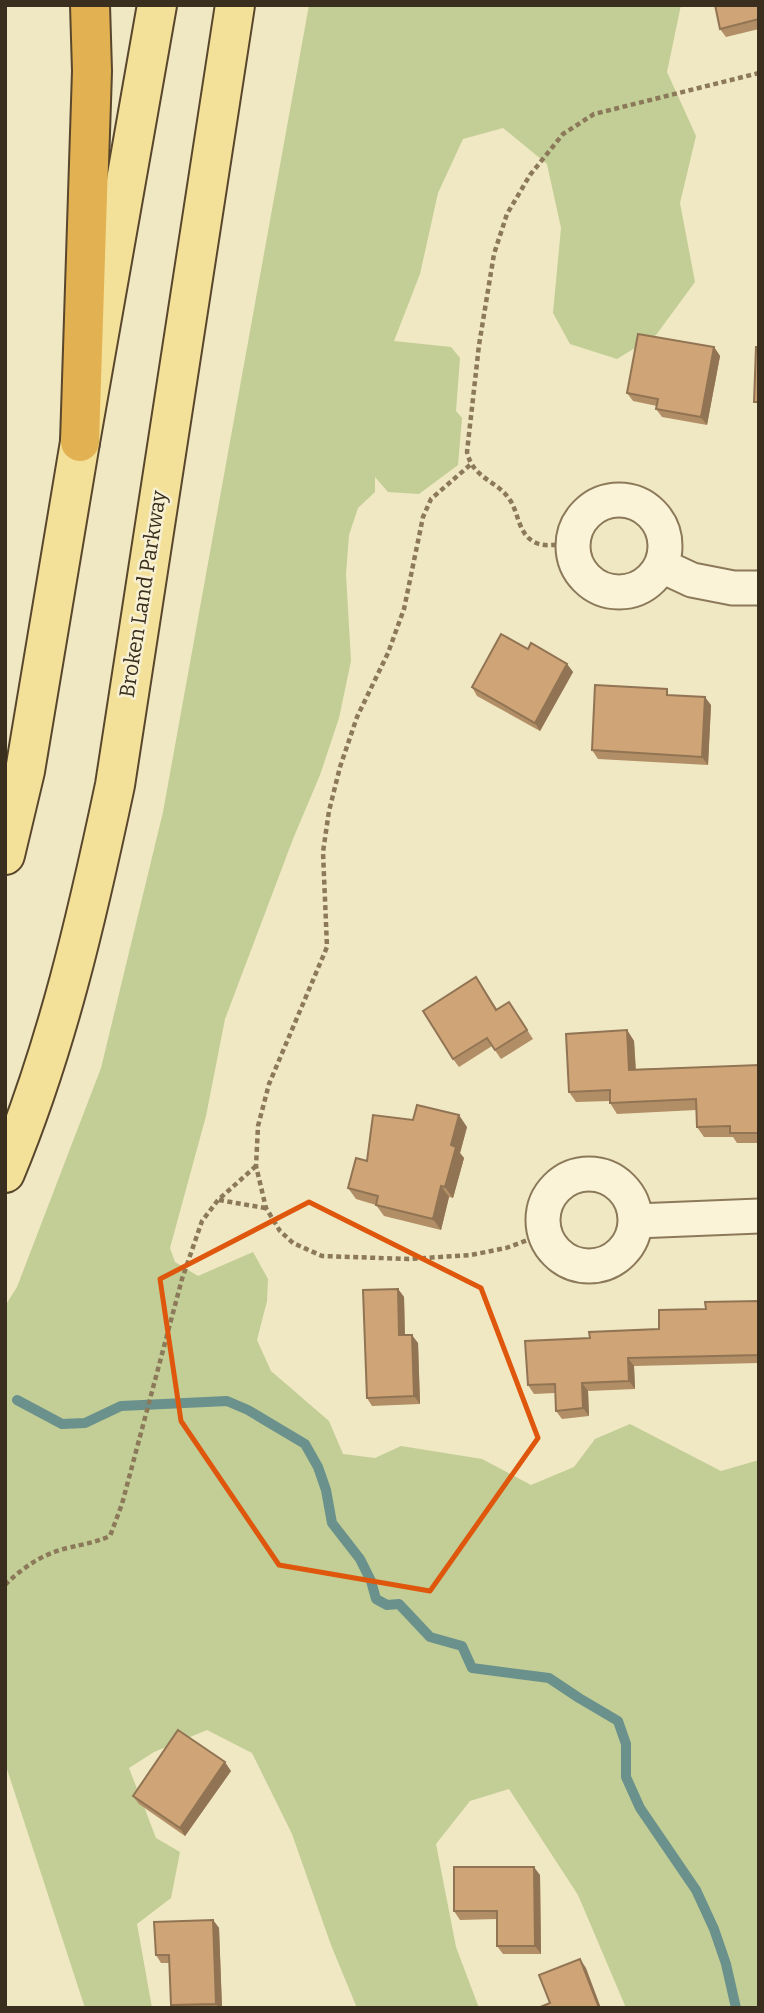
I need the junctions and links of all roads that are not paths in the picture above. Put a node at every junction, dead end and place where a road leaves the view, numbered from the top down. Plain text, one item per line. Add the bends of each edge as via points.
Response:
1 (90, 5) edge
2 (157, 5) edge
3 (236, 5) edge
4 (80, 442) junction
5 (662, 566) junction
6 (759, 588) edge
7 (5, 855) edge
8 (5, 1172) edge
9 (759, 1216) edge
10 (636, 1221) junction

1 - 4 highway via 92,71
2 - 4 main road
3 - 8 main road, Broken Land Parkway via 115,785 61,1016
4 - 7 main road via 25,771
5 - 5 street via 663,529 647,508 629,500 609,500 590,509 578,524 575,560 583,575 601,589 636,590 650,582
5 - 6 street via 692,580
9 - 10 street
10 - 10 street via 630,1242 611,1261 588,1267 569,1262 554,1250 544,1234 542,1216 548,1197 560,1183 581,1174 602,1175 618,1183 631,1200

